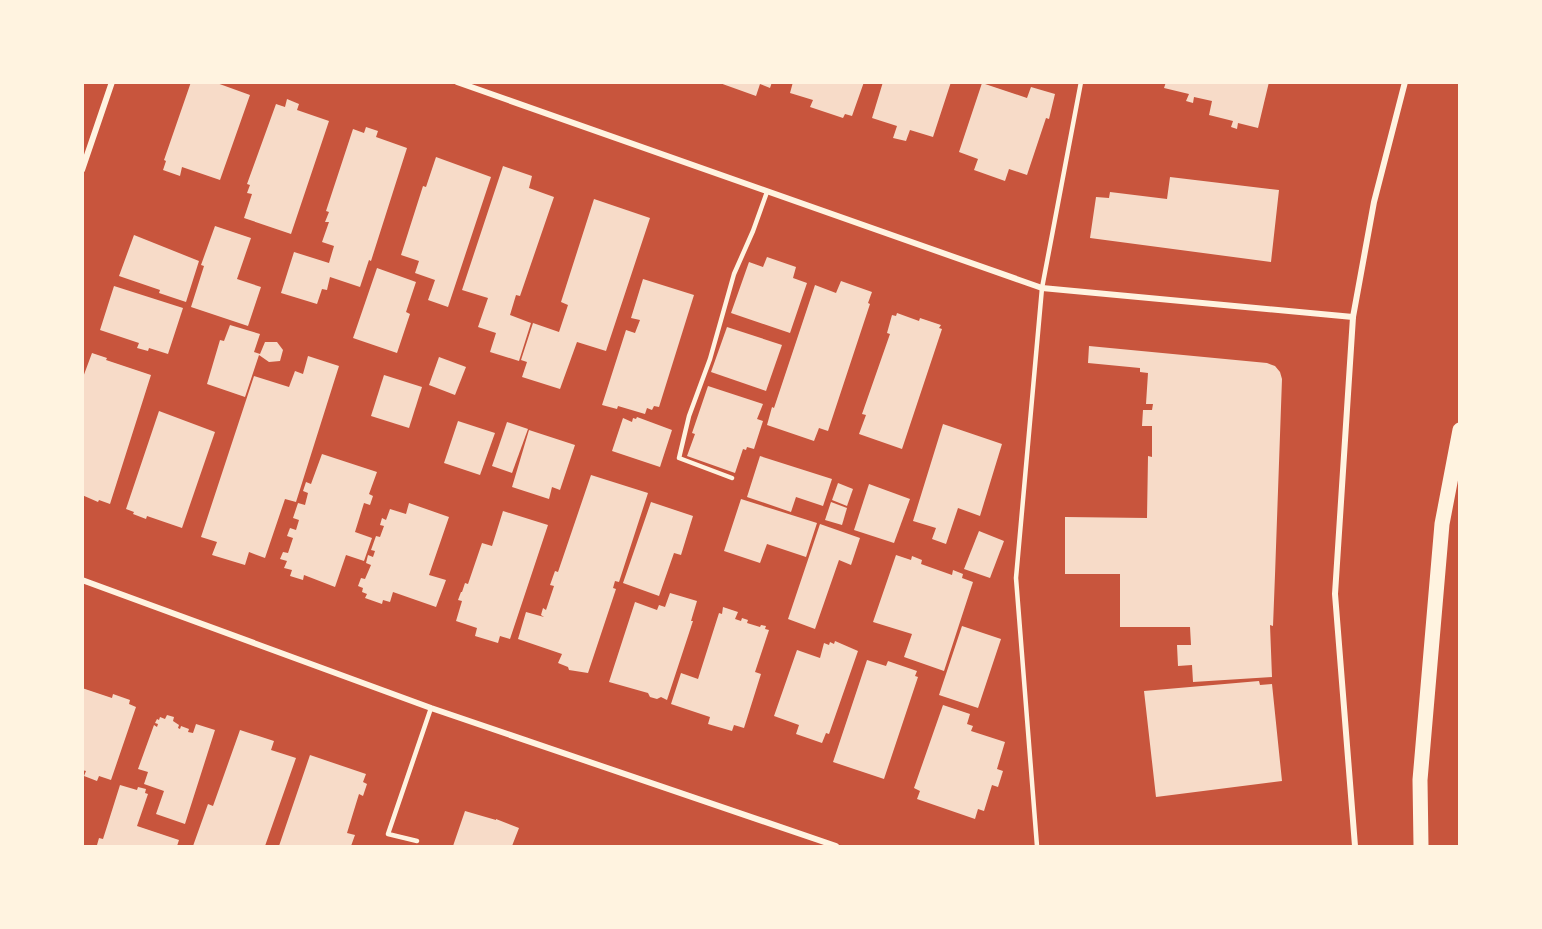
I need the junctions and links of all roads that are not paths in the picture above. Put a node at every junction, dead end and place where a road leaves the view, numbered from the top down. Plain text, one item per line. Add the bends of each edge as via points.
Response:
1 (112, 82) edge
2 (457, 82) edge
3 (1081, 82) edge
4 (1405, 82) edge
5 (82, 170) edge
6 (767, 192) junction
7 (1042, 288) junction
8 (1353, 316) junction
9 (1460, 430) edge
10 (732, 478) dead end
11 (82, 580) edge
12 (431, 708) junction
13 (417, 841) dead end
14 (836, 846) edge
15 (1037, 846) edge
16 (1355, 846) edge
17 (1421, 846) edge

1 - 5 street
2 - 6 street
3 - 7 lane
4 - 8 street via 1374,202
6 - 7 street
6 - 10 lane via 734,274 710,359 688,416 679,458
7 - 8 street
7 - 15 lane via 1016,579
8 - 16 street via 1335,594
9 - 17 main road via 1442,524 1420,780
11 - 12 street
12 - 13 lane via 388,834
12 - 14 street

